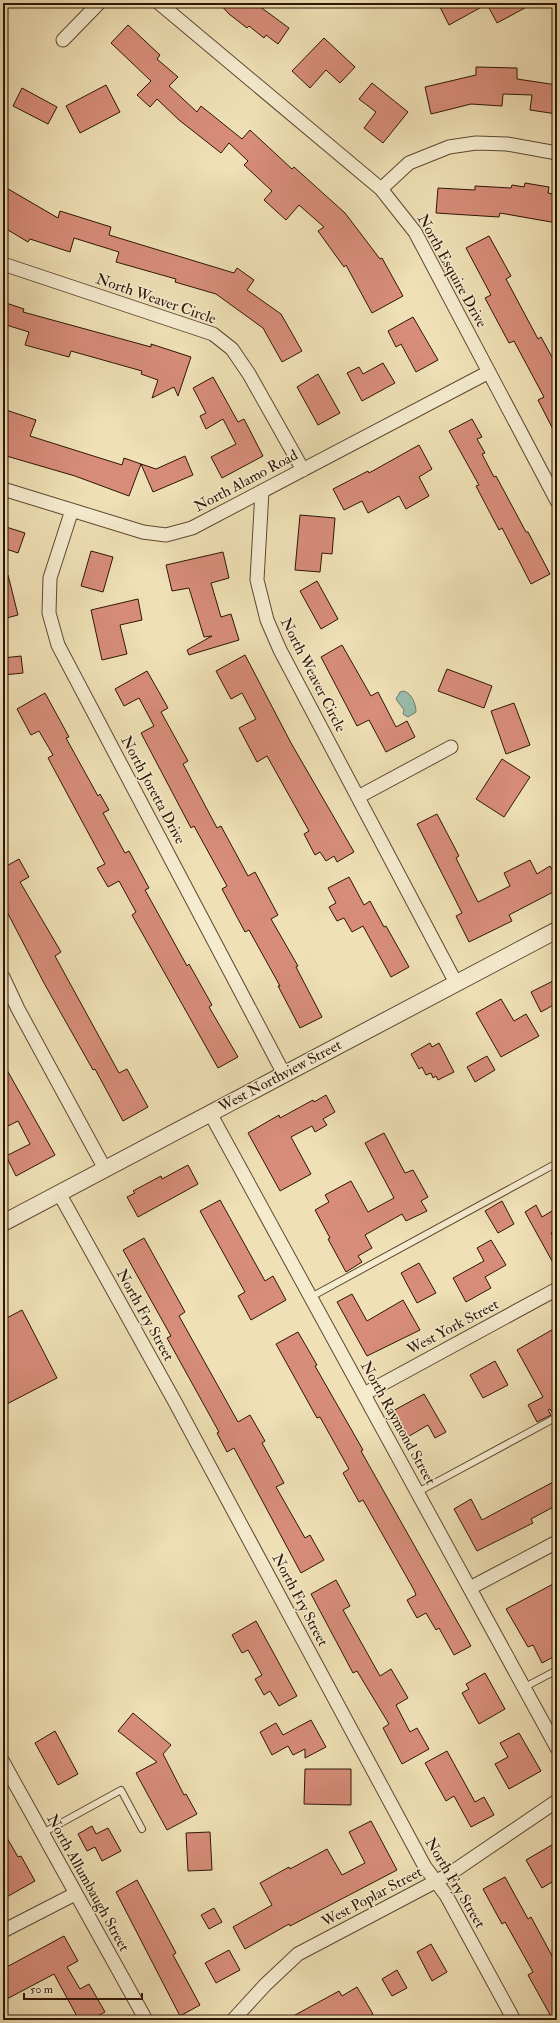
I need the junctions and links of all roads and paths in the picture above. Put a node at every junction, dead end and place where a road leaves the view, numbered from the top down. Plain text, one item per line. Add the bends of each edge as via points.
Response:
1 (99, 3) edge
2 (159, 3) edge
3 (63, 40) dead end
4 (557, 153) edge
5 (381, 189) junction
6 (3, 264) edge
7 (489, 372) junction
8 (303, 470) junction
9 (3, 489) edge
10 (262, 491) junction
11 (557, 501) edge
12 (72, 510) junction
13 (451, 748) dead end
14 (358, 797) junction
15 (557, 930) edge
16 (4, 982) edge
17 (456, 983) junction
18 (284, 1074) junction
19 (210, 1113) junction
20 (557, 1163) edge
21 (105, 1169) junction
22 (59, 1192) junction
23 (3, 1223) edge
24 (557, 1290) edge
25 (311, 1297) junction
26 (364, 1394) junction
27 (557, 1417) edge
28 (418, 1492) junction
29 (557, 1542) edge
30 (470, 1588) junction
31 (557, 1670) edge
32 (525, 1687) junction
33 (557, 1748) edge
34 (3, 1762) edge
35 (557, 1801) edge
36 (142, 1829) dead end
37 (41, 1834) junction
38 (436, 1881) junction
39 (75, 1894) junction
40 (3, 1931) edge
41 (146, 2020) edge
42 (233, 2020) edge
43 (514, 2020) edge

1 - 3 street
2 - 5 street, North Esquire Drive
4 - 5 street via 507,144 476,143 449,147 409,163
5 - 7 street, North Esquire Drive via 415,232
6 - 8 street, North Weaver Circle via 213,334 232,349 249,374
7 - 8 street, North Alamo Road
7 - 11 street, North Esquire Drive
8 - 10 street, North Alamo Road
9 - 12 street, North Alamo Road
10 - 12 street, North Alamo Road via 192,528 166,535 143,532
10 - 14 street, North Weaver Circle via 257,580 267,620 280,650
12 - 18 street, North Joretta Drive via 50,578 49,613 58,645
13 - 14 street
14 - 17 street, North Weaver Circle
15 - 17 street, West Northview Street
16 - 21 street
17 - 18 street, West Northview Street
18 - 19 street, West Northview Street
19 - 21 street, West Northview Street
19 - 25 street, North Raymond Street
20 - 25 lane
21 - 22 street, West Northview Street
22 - 23 street, West Northview Street
22 - 38 street, North Fry Street via 425,1867
24 - 26 street, West York Street
25 - 26 street, North Raymond Street
26 - 28 street, North Raymond Street
27 - 28 lane
28 - 30 street, North Raymond Street
29 - 30 street
30 - 32 street, North Raymond Street
31 - 32 lane
32 - 33 street, North Raymond Street
34 - 37 street, North Allumbaugh Street
35 - 38 street, West Poplar Street
36 - 37 lane via 121,1790
37 - 39 street, North Allumbaugh Street
38 - 42 street, West Poplar Street via 298,1954
38 - 43 street, North Fry Street
39 - 40 street
39 - 41 street, North Allumbaugh Street

